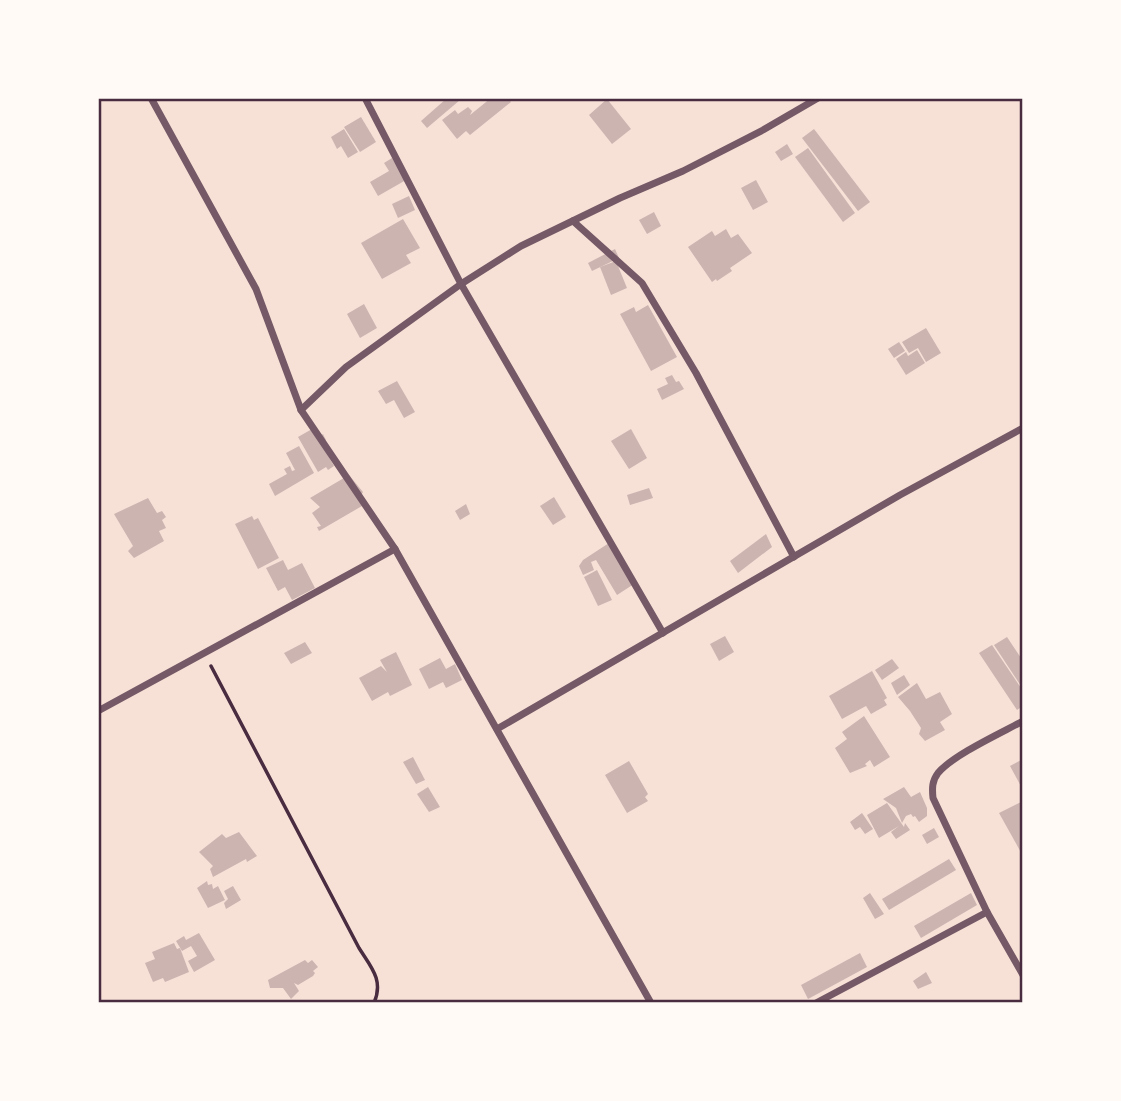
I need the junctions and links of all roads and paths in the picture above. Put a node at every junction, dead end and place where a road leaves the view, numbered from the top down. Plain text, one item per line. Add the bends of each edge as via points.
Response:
1 (150, 98) edge
2 (365, 98) edge
3 (818, 98) edge
4 (573, 221) junction
5 (461, 284) junction
6 (301, 410) junction
7 (1023, 428) edge
8 (395, 549) junction
9 (794, 557) junction
10 (663, 633) junction
11 (204, 653) junction
12 (98, 711) edge
13 (1023, 721) edge
14 (498, 729) junction
15 (987, 912) junction
16 (1023, 975) edge
17 (374, 1003) edge
18 (651, 1003) edge
19 (816, 1003) edge

1 - 6 street via 256,289
2 - 5 street
3 - 4 street via 683,171
4 - 5 street via 521,246
4 - 9 street via 642,284 696,373
5 - 6 street via 346,367
5 - 10 street
6 - 8 street
7 - 9 street
8 - 11 street
8 - 14 street
9 - 10 street
10 - 14 street
11 - 12 street
11 - 17 path via 376,976 379,992
13 - 15 street via 951,761 931,785
14 - 18 street
15 - 16 street
15 - 19 street

